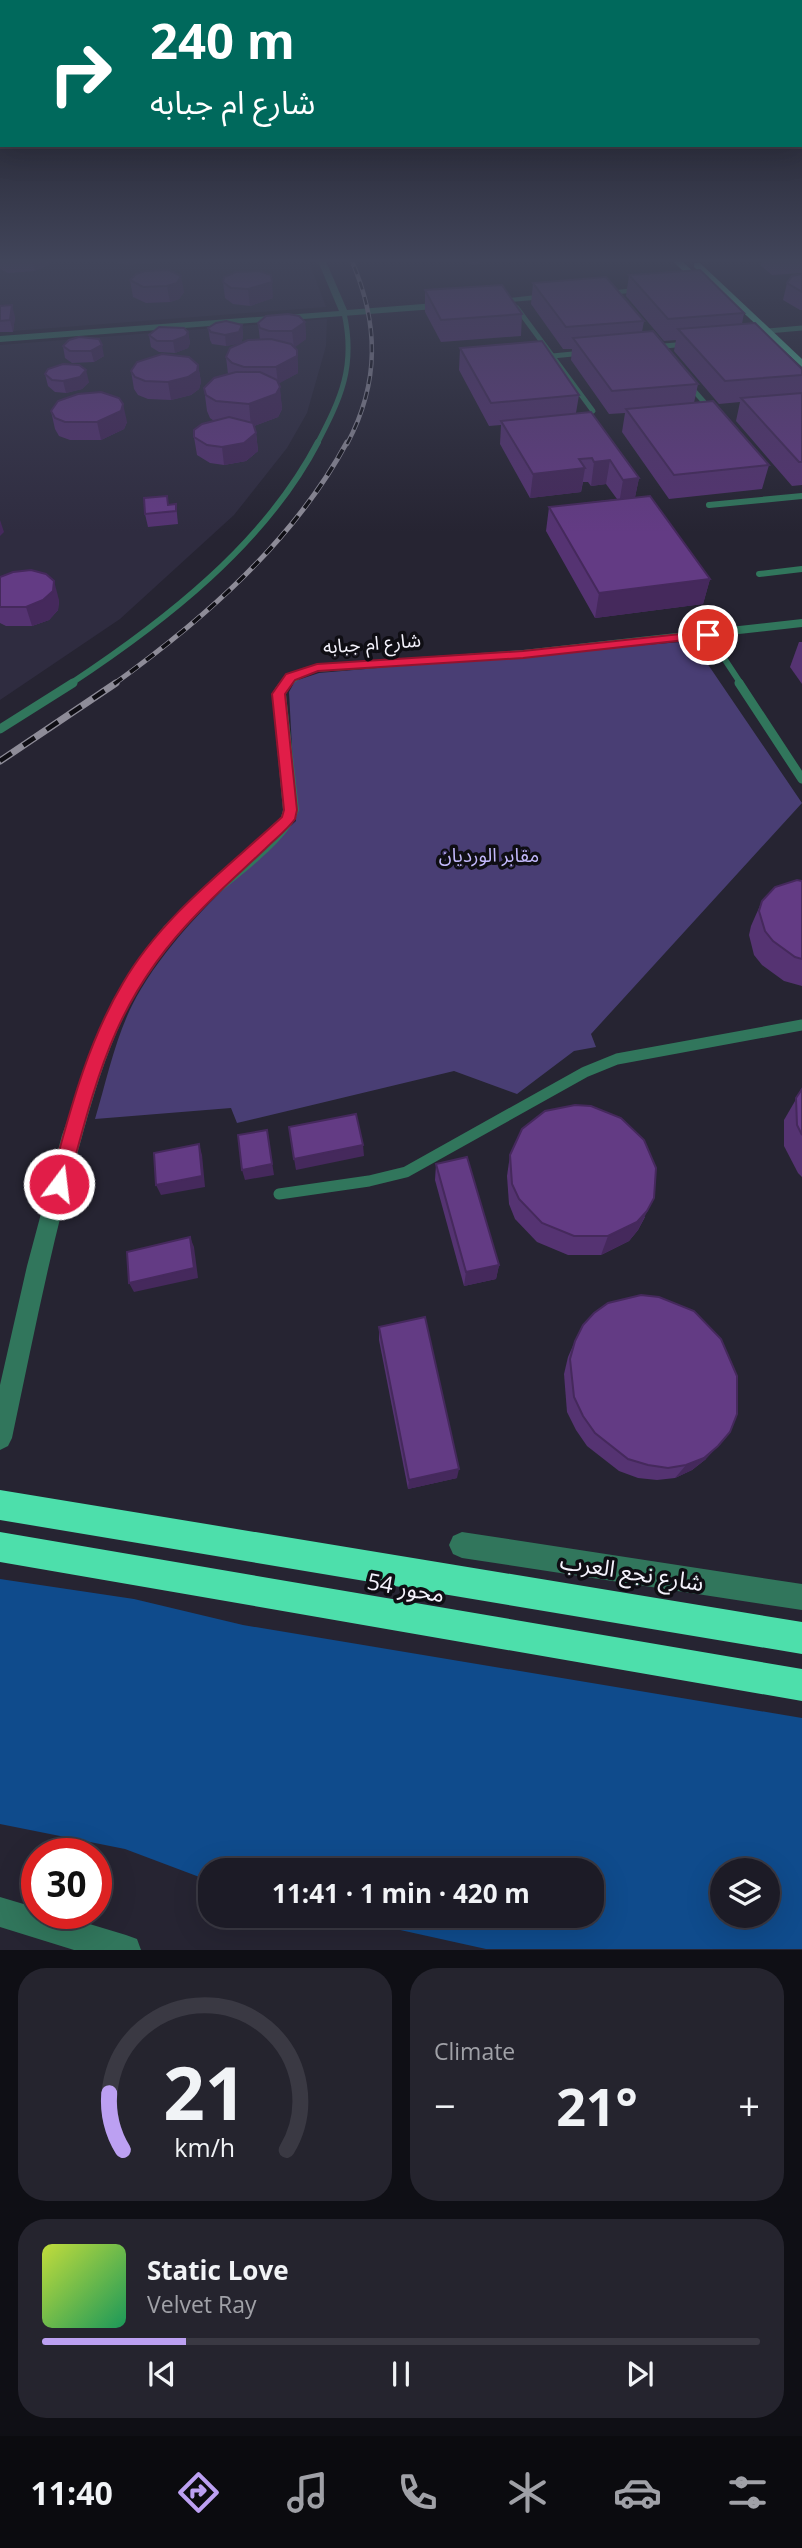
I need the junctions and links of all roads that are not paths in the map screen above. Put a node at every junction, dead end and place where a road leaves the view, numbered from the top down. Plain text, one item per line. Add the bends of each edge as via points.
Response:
1 (349, 350) edge
2 (548, 350) edge
3 (660, 350) edge
4 (788, 350) edge
5 (592, 353) edge
6 (552, 356) junction
7 (665, 356) edge
8 (539, 357) edge
9 (802, 364) edge
10 (680, 375) edge
11 (704, 402) edge
12 (593, 411) edge
13 (802, 496) edge
14 (709, 505) dead end
15 (802, 569) edge
16 (759, 574) dead end
17 (802, 623) edge
18 (708, 635) junction
19 (0, 729) edge
20 (802, 779) edge
21 (802, 1025) edge
22 (279, 1194) dead end
23 (0, 1438) edge
24 (10, 1507) edge
25 (462, 1545) dead end
26 (3, 1547) edge
27 (802, 1597) edge
28 (802, 1638) edge
29 (802, 1685) edge
30 (0, 1912) edge
31 (126, 1950) edge

1 - 19 lane via 341,395 320,442 280,503 223,562 142,633 66,690
2 - 6 lane
3 - 7 lane
4 - 9 main road
5 - 6 lane
6 - 8 lane
6 - 12 lane
10 - 11 lane
13 - 14 lane
15 - 16 lane
17 - 18 street, شارع ام جبابه
18 - 20 lane
18 - 23 street, شارع ام جبابه via 317,668 282,685 288,819 157,947 107,1030 85,1089 46,1231
21 - 22 lane via 617,1059 585,1072 406,1172
24 - 28 highway, محور 54
25 - 27 street, شارع نجع العرب
26 - 29 highway, محور 54
30 - 31 street

